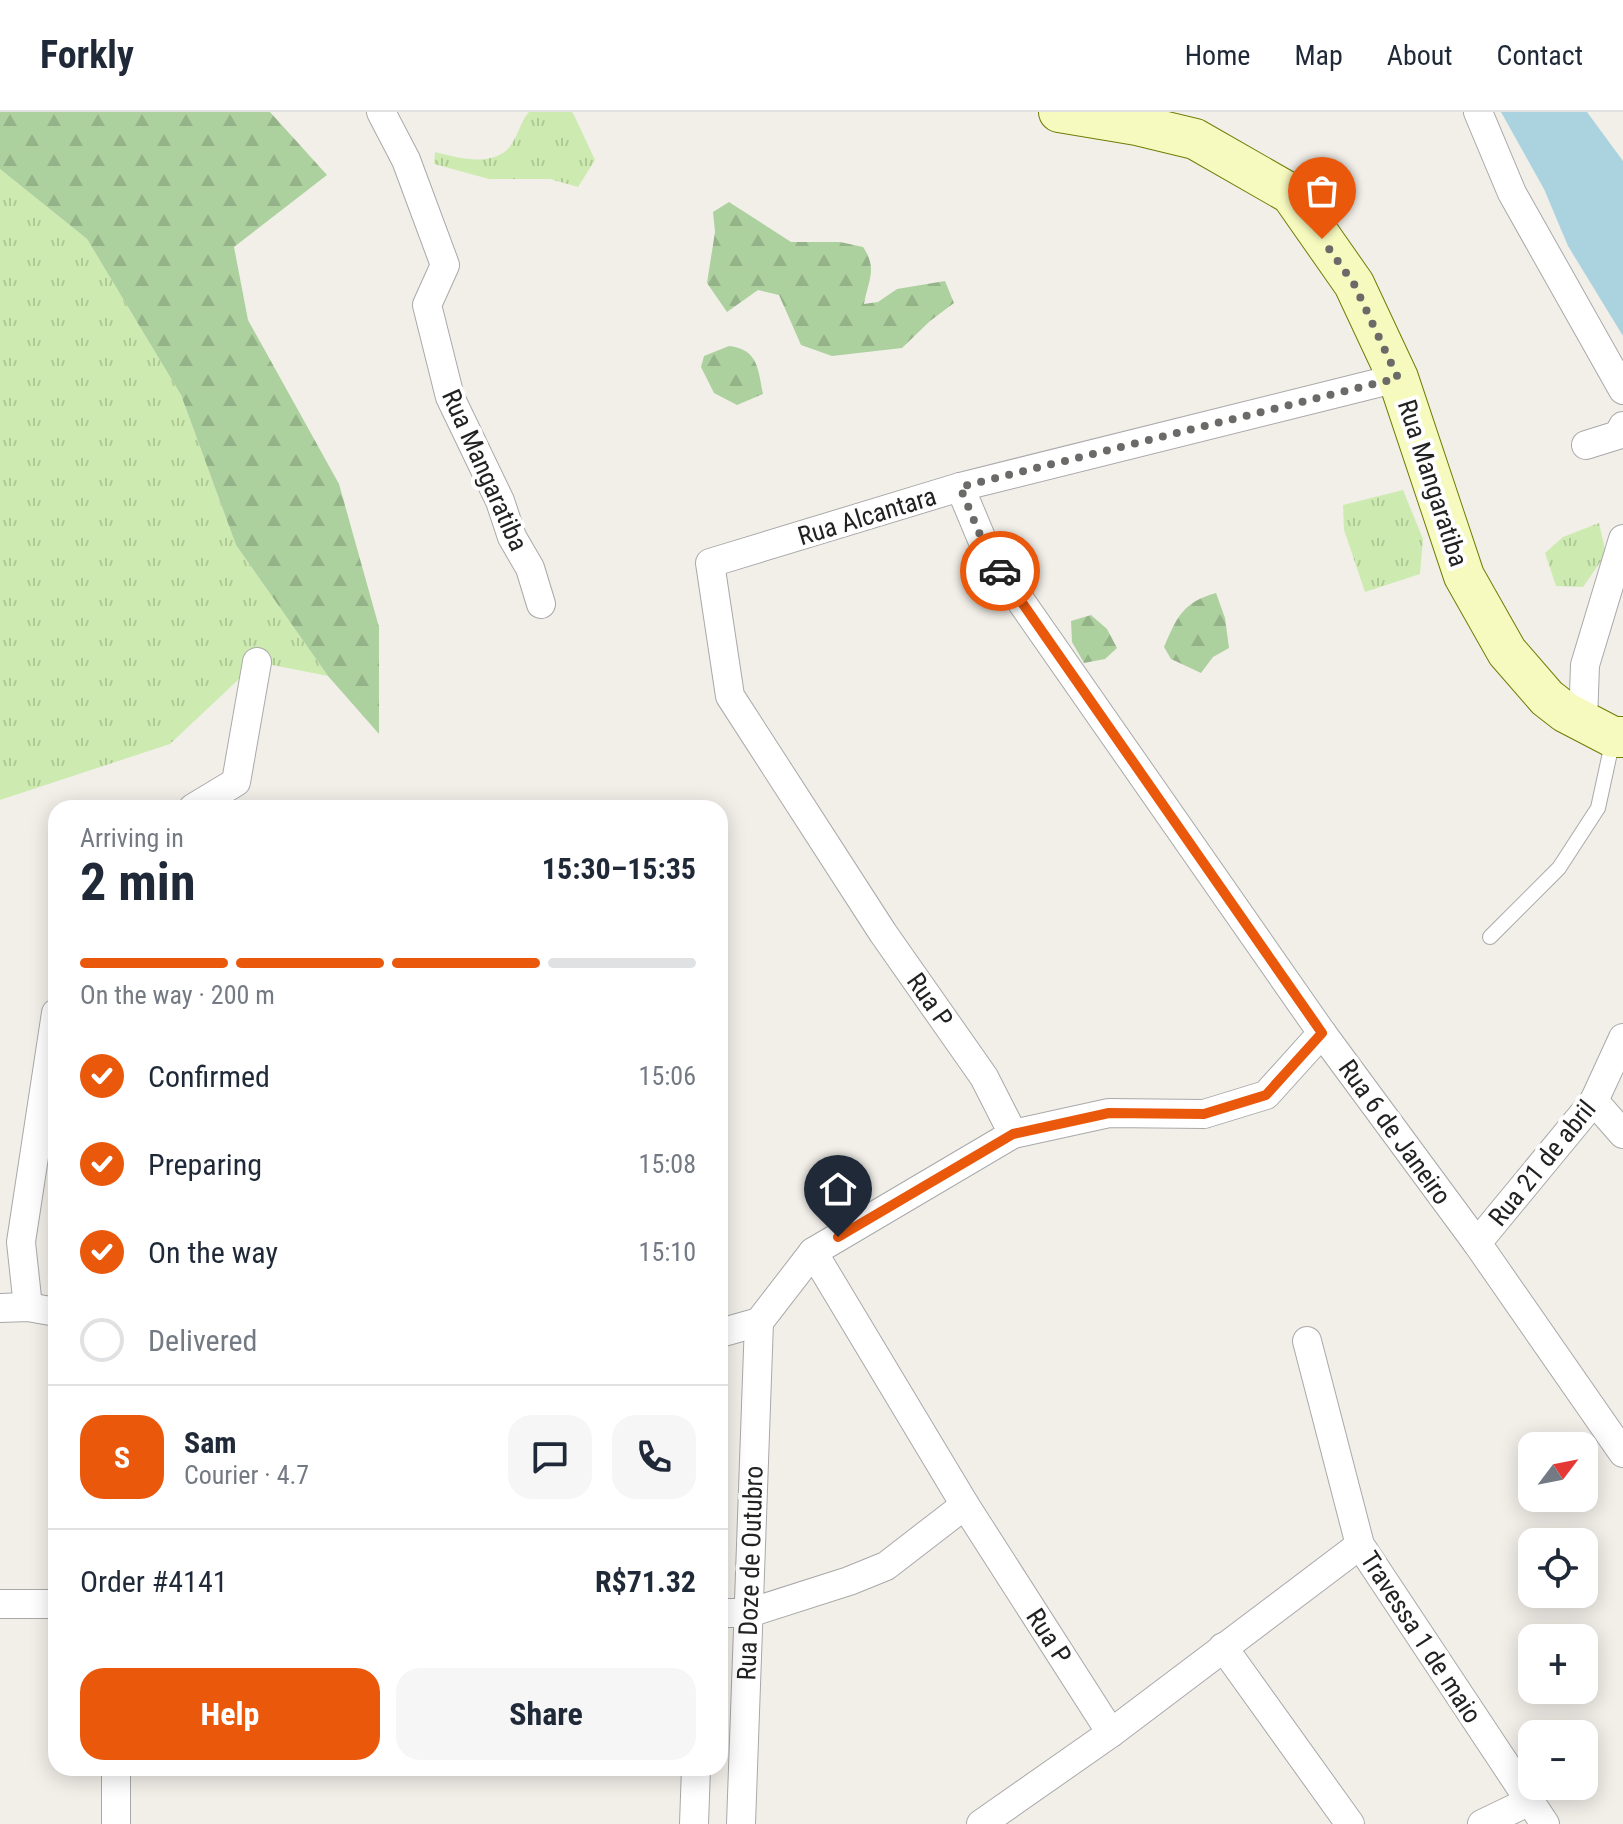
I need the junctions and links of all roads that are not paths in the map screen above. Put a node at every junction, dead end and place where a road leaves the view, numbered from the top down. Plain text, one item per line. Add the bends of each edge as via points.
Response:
1 (381, 112) edge
2 (1059, 112) edge
3 (1478, 112) edge
4 (1135, 118) edge
5 (1398, 378) junction
6 (1623, 390) edge
7 (1623, 426) edge
8 (1586, 445) dead end
9 (960, 487) junction
10 (1623, 539) edge
11 (710, 563) joint
12 (541, 604) dead end
13 (257, 662) dead end
14 (1607, 732) edge
15 (206, 800) edge
16 (1490, 937) dead end
17 (1322, 1033) junction
18 (1623, 1038) edge
19 (48, 1065) edge
20 (1594, 1101) junction
21 (1013, 1134) junction
22 (1623, 1134) edge
23 (1477, 1243) junction
24 (813, 1252) junction
25 (14, 1308) edge
26 (48, 1311) edge
27 (759, 1322) junction
28 (728, 1331) edge
29 (1307, 1341) dead end
30 (1623, 1453) edge
31 (965, 1505) junction
32 (1360, 1545) junction
33 (0, 1604) edge
34 (48, 1604) edge
35 (728, 1613) edge
36 (749, 1613) junction
37 (1223, 1647) junction
38 (1111, 1733) junction
39 (116, 1776) edge
40 (696, 1776) edge
41 (1537, 1812) edge
42 (116, 1824) edge
43 (694, 1824) edge
44 (741, 1824) edge
45 (981, 1824) edge
46 (1350, 1824) edge
47 (1482, 1824) edge

1 - 12 street, Rua Mangaratiba via 406,160 445,265 427,305 450,397 530,568
2 - 4 main road, Rua Mangaratiba
3 - 6 street via 1512,193
4 - 5 main road, Rua Mangaratiba via 1195,139 1291,194 1354,284
5 - 9 street, Rua Alcantara
5 - 14 main road, Rua Mangaratiba via 1464,576 1507,652 1547,698
7 - 8 street via 1618,435
9 - 11 street, Rua Alcantara
9 - 17 street, Rua 6 de Janeiro via 988,554
10 - 14 street via 1585,665
11 - 21 street, Rua P via 730,696 883,933 984,1077
13 - 15 street via 236,782
14 - 16 lane via 1598,808 1559,868
17 - 21 street via 1266,1095 1204,1114 1109,1113
17 - 23 street, Rua 6 de Janeiro
18 - 20 street, Rua 21 de abril
19 - 25 street
20 - 22 street
20 - 23 street, Rua 21 de abril
21 - 24 street
23 - 30 street, Rua 6 de Janeiro
24 - 27 street
24 - 31 street, Rua P
25 - 26 street
27 - 28 street
27 - 36 street, Rua Doze de Outubro
29 - 32 street, Travessa 1 de maio
31 - 36 street via 886,1566
31 - 38 street, Rua P
32 - 37 street
32 - 41 street, Travessa 1 de maio
33 - 34 street
35 - 36 street
36 - 44 street, Rua Doze de Outubro
37 - 38 street
37 - 46 street
38 - 45 street
39 - 42 street
40 - 43 street
41 - 47 street

